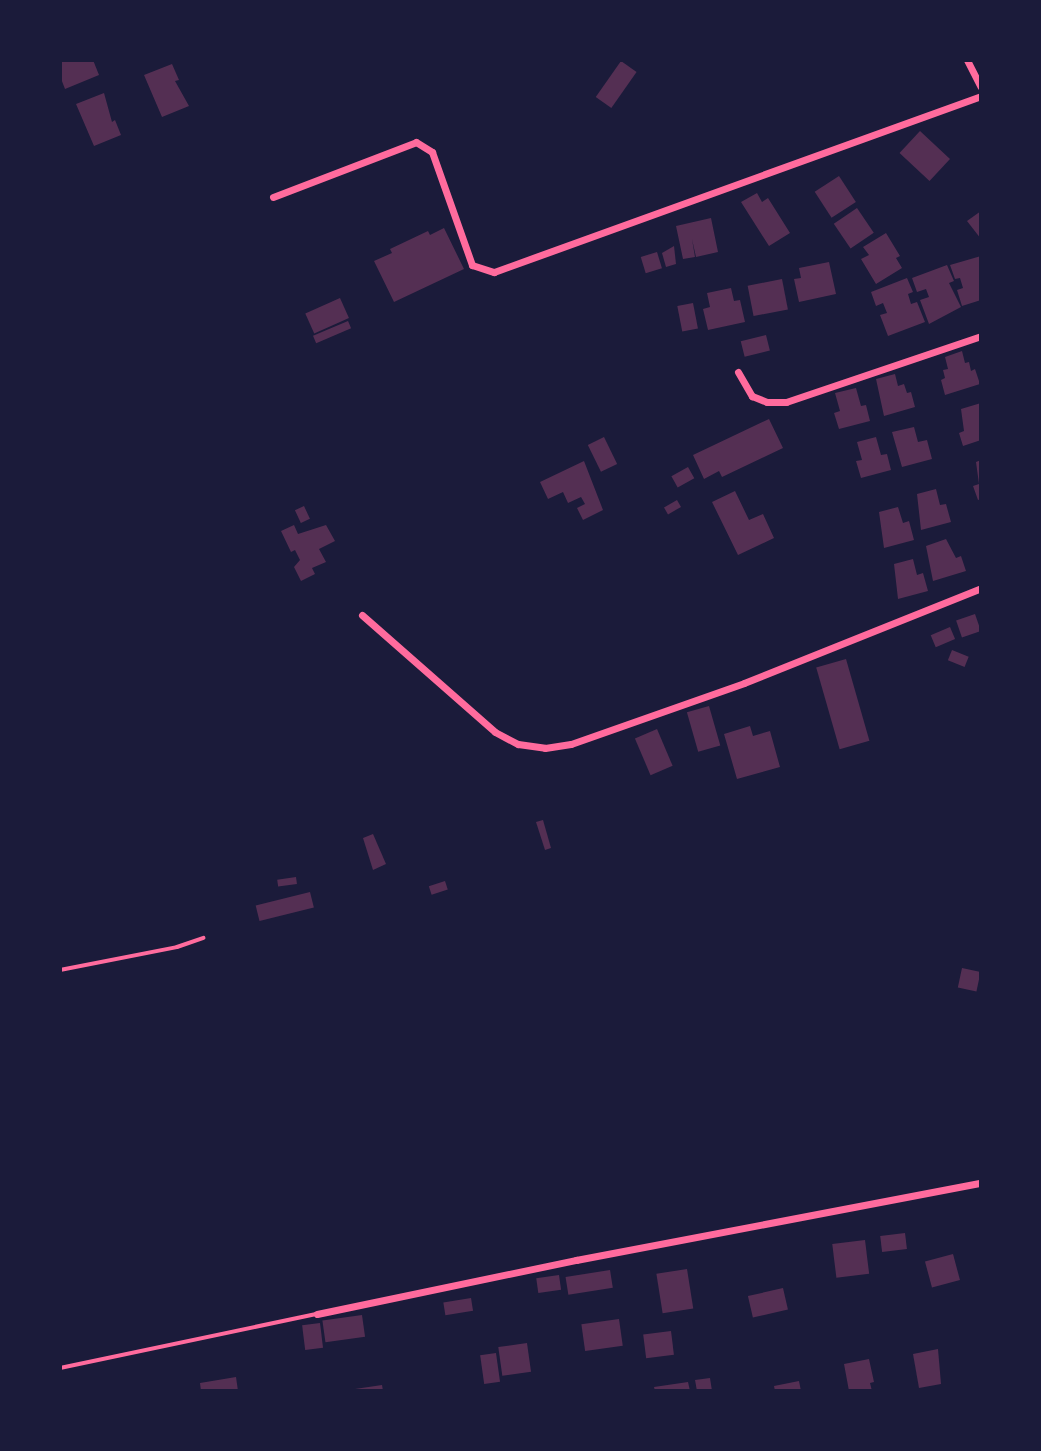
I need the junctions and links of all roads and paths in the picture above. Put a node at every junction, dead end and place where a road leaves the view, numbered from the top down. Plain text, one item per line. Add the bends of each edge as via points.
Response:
1 (967, 60) edge
2 (981, 87) edge
3 (981, 96) edge
4 (273, 197) dead end
5 (981, 336) edge
6 (738, 372) dead end
7 (981, 588) edge
8 (362, 615) dead end
9 (203, 938) dead end
10 (60, 970) edge
11 (981, 1183) edge
12 (317, 1314) joint
13 (60, 1368) edge

1 - 2 street
3 - 4 street via 494,272 472,265 432,152 416,142
5 - 6 street via 786,402 752,396
7 - 8 street via 714,694 571,744 545,748 518,744 495,732
9 - 10 lane
11 - 12 street
12 - 13 lane

